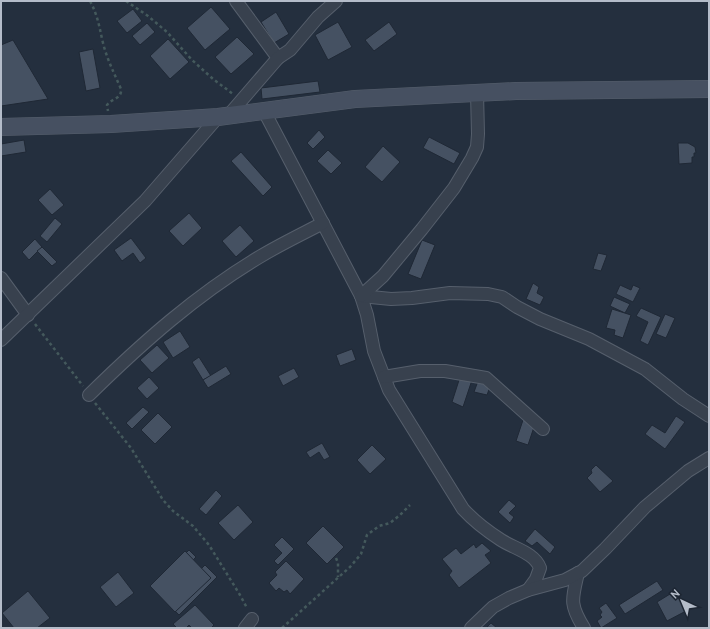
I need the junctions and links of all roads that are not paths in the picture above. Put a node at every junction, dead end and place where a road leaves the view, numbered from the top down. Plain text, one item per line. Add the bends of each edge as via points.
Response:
1 (236, 1) edge
2 (336, 1) edge
3 (278, 58) junction
4 (709, 89) edge
5 (477, 93) junction
6 (264, 111) junction
7 (223, 117) junction
8 (1, 127) edge
9 (323, 223) junction
10 (1, 278) edge
11 (361, 296) junction
12 (28, 315) junction
13 (1, 340) edge
14 (384, 377) junction
15 (89, 395) road end
16 (709, 416) edge
17 (543, 429) dead end
18 (709, 458) edge
19 (578, 573) junction
20 (528, 590) junction
21 (471, 628) edge
22 (584, 628) edge

1 - 3 street
2 - 3 street via 318,17 290,50
3 - 7 street via 242,100
4 - 5 street
5 - 6 street via 355,99
5 - 11 street via 478,134 477,147 472,158 454,188 422,229 383,276
6 - 7 street
6 - 9 street
7 - 8 street
7 - 12 street via 145,201
9 - 11 street
9 - 15 street via 221,282 147,340
10 - 12 street
11 - 14 street via 374,351
11 - 16 street via 391,299 450,293 502,297 529,313 589,339 645,369
12 - 13 street
14 - 17 street via 420,371 445,371 486,378
14 - 20 street via 404,416 472,520 538,562 540,568
18 - 19 street via 688,471 645,507
19 - 20 street via 565,580
19 - 22 street via 573,600 575,613
20 - 21 street via 493,607

